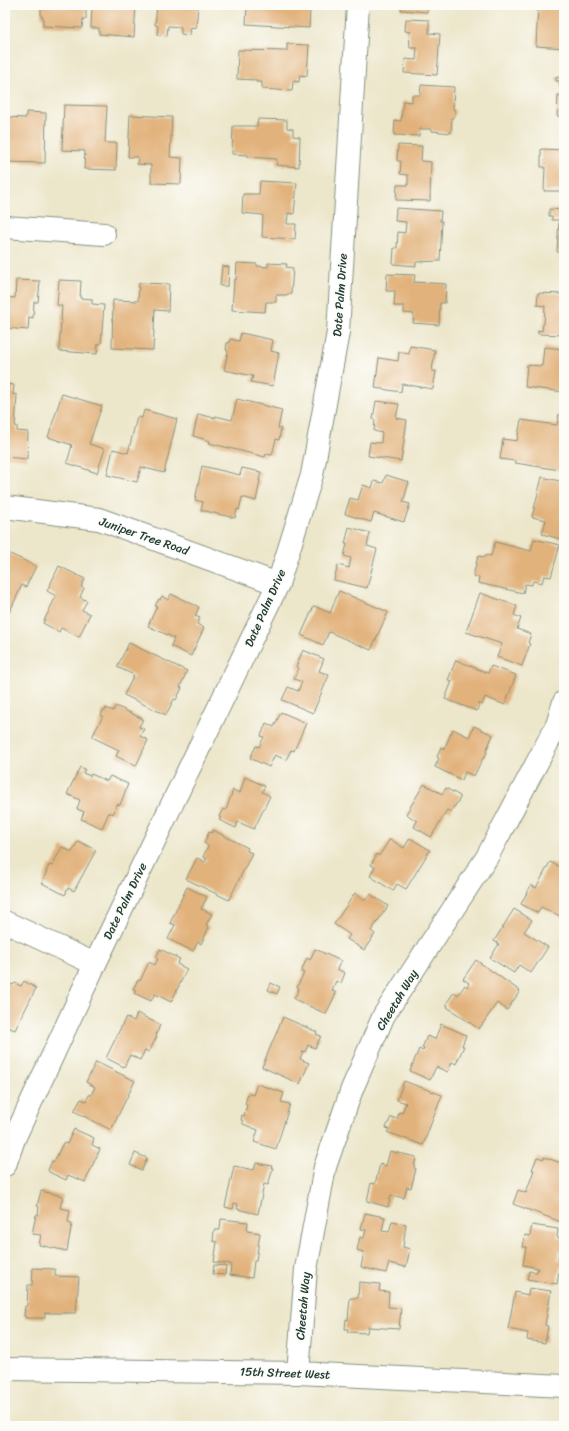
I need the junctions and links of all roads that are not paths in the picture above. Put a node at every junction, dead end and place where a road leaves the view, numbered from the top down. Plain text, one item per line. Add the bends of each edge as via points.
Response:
1 (358, 5) edge
2 (5, 227) edge
3 (104, 234) dead end
4 (5, 507) edge
5 (278, 584) junction
6 (564, 702) edge
7 (5, 922) edge
8 (95, 964) junction
9 (5, 1165) edge
10 (5, 1368) edge
11 (298, 1373) junction
12 (564, 1386) edge

1 - 5 street, Date Palm Drive via 338,332 312,475
2 - 3 street
4 - 5 street, Juniper Tree Road via 99,519
5 - 8 street, Date Palm Drive
6 - 11 street, Cheetah Way via 557,725 487,857 384,1015 352,1089 325,1166 306,1270
7 - 8 street
8 - 9 street, Date Palm Drive via 14,1139
10 - 11 street, 15th Street West
11 - 12 street, 15th Street West

